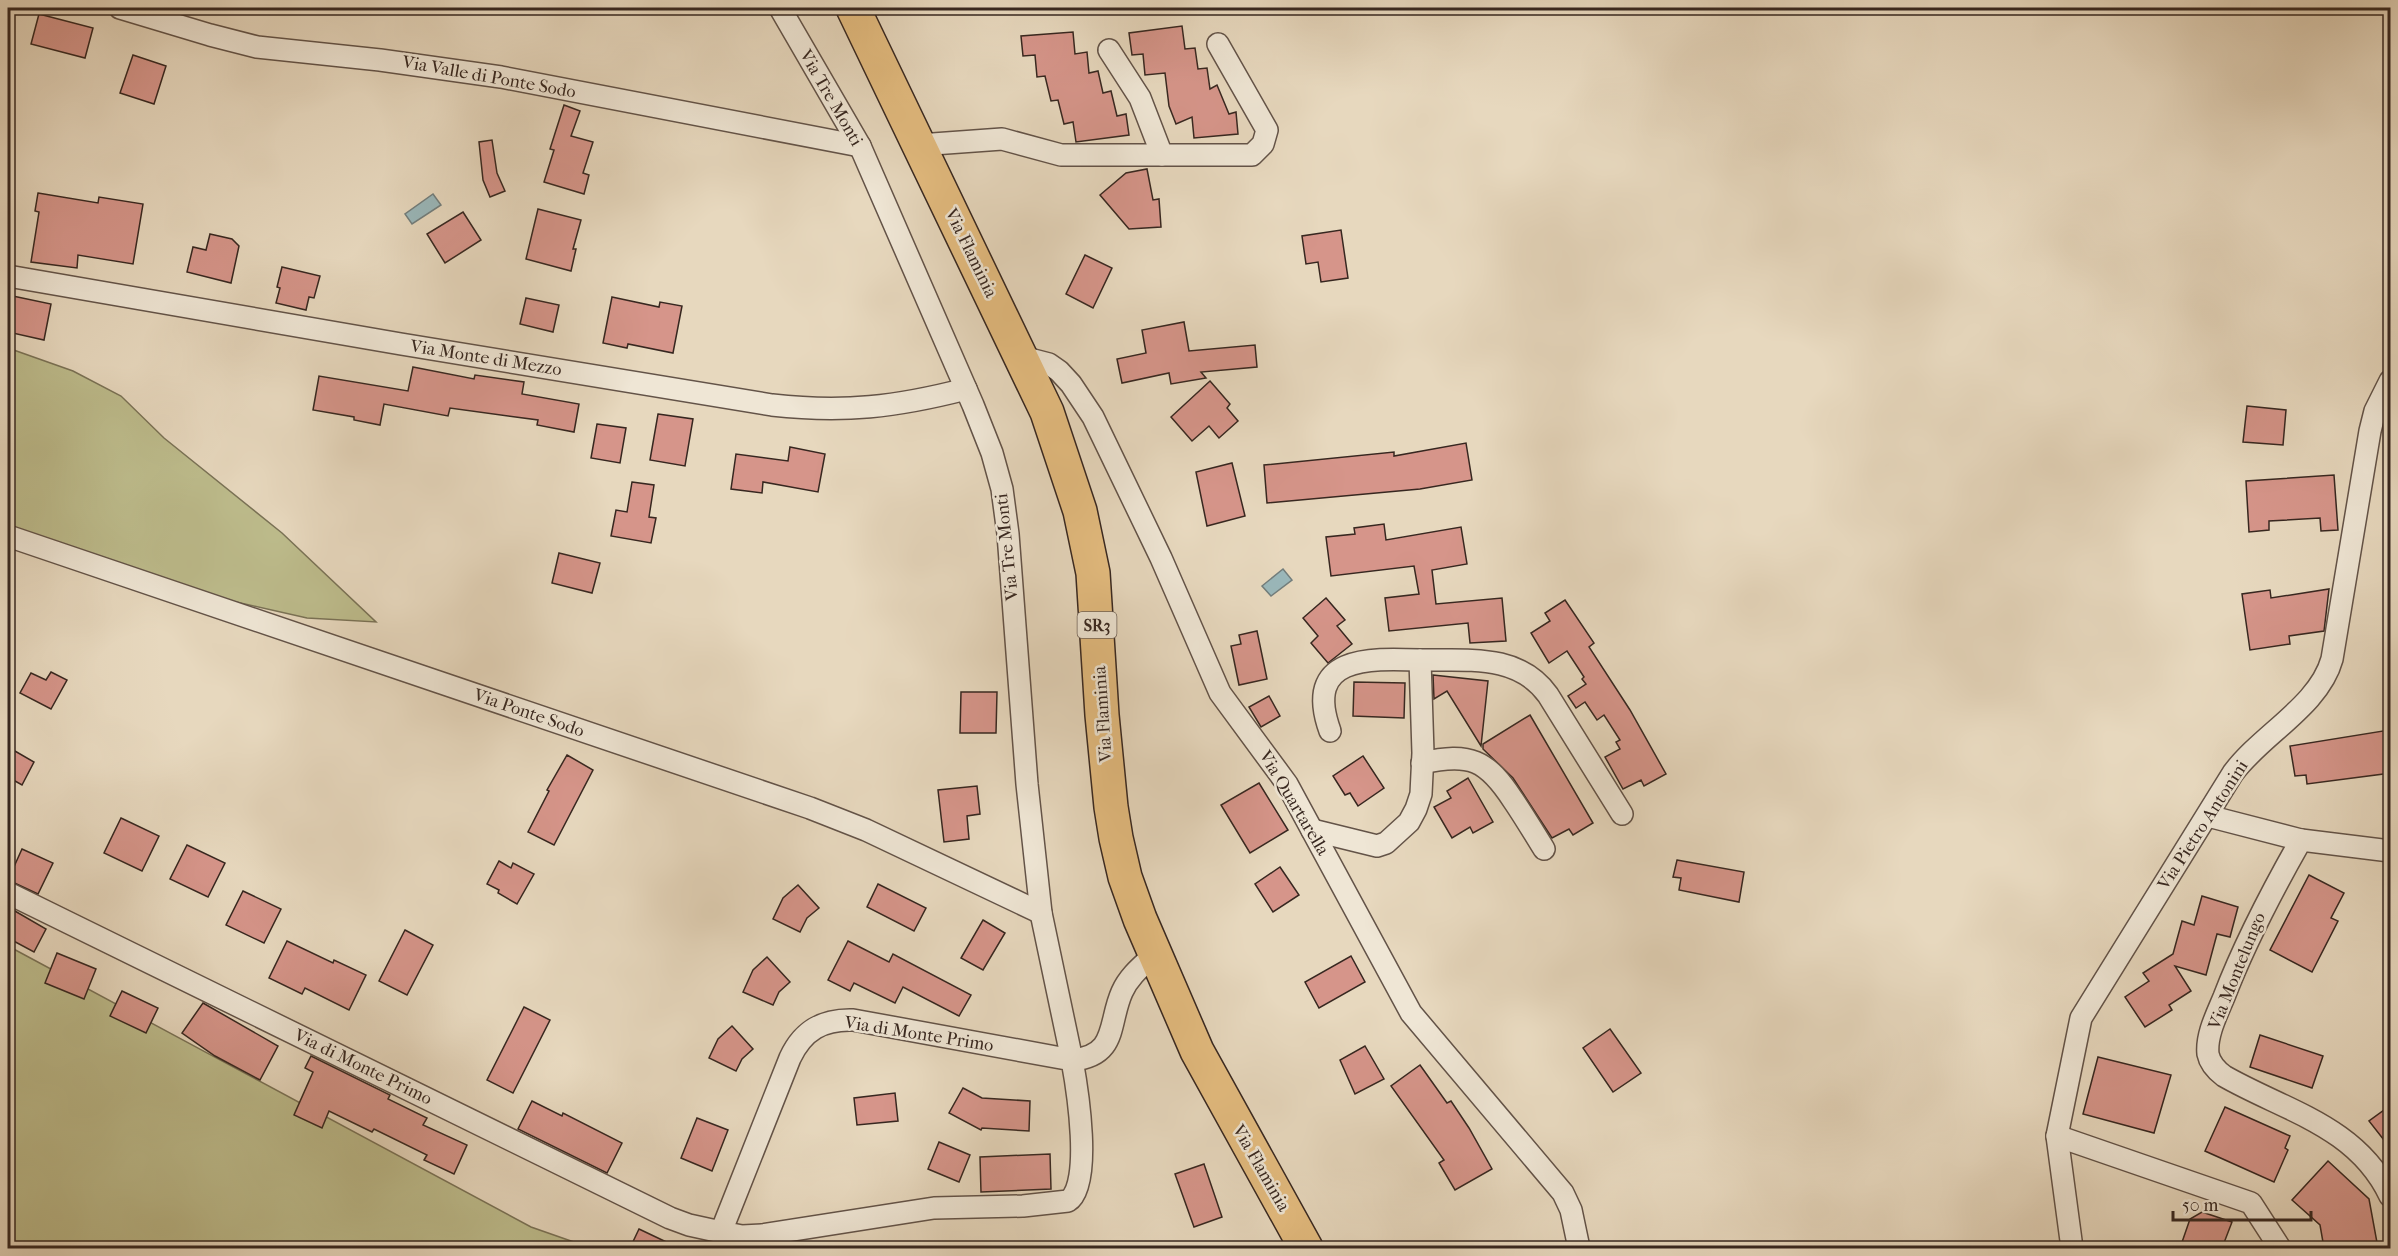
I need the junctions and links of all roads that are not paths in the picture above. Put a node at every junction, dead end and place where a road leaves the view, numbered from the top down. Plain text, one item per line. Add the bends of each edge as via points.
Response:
1 (120, 8) edge
2 (780, 8) edge
3 (853, 8) edge
4 (1218, 44) dead end
5 (1109, 50) dead end
6 (919, 144) junction
7 (860, 146) junction
8 (1162, 155) junction
9 (8, 276) edge
10 (1022, 357) junction
11 (2391, 381) edge
12 (966, 388) junction
13 (8, 536) edge
14 (1420, 660) junction
15 (1330, 731) dead end
16 (1422, 763) junction
17 (1622, 814) dead end
18 (2208, 816) junction
19 (1312, 830) junction
20 (2301, 840) junction
21 (1544, 849) dead end
22 (2391, 851) edge
23 (8, 893) edge
24 (1041, 913) junction
25 (1155, 954) junction
26 (1072, 1060) junction
27 (2057, 1136) junction
28 (2391, 1196) edge
29 (1073, 1198) joint
30 (721, 1232) junction
31 (1306, 1248) edge
32 (1579, 1248) edge
33 (2072, 1248) edge
34 (2280, 1248) edge

1 - 7 street, Via Valle di Ponte Sodo via 257,46 501,77
2 - 7 street, Via Tre Monti
3 - 6 main road, Via Flaminia / SR3
4 - 8 street via 1267,130 1263,144 1252,155
5 - 8 street via 1140,98
6 - 8 street via 1002,138 1061,155
6 - 10 main road, Via Flaminia / SR3
7 - 12 street, Via Tre Monti
9 - 12 street, Via Monte di Mezzo via 784,406 872,408
10 - 19 street, Via Quartarella via 1059,370 1093,417 1220,693 1275,766
10 - 25 main road, Via Flaminia / SR3 via 1047,412 1082,520 1094,582 1102,715 1116,838 1130,891
11 - 18 street, Via Pietro Antonini via 2375,411 2370,431 2327,673 2312,695 2238,766
12 - 24 street, Via Tre Monti via 992,453 1005,502
13 - 24 street, Via Ponte Sodo via 810,808 928,858
14 - 15 street via 1369,659 1338,672 1326,686 1322,699
14 - 16 street
14 - 17 street via 1503,664 1533,677
16 - 19 street via 1421,794 1416,809 1404,828 1386,843 1372,845
16 - 21 street via 1456,758 1491,770
18 - 20 street
18 - 27 street, Via Pietro Antonini via 2081,1018
19 - 32 street, Via Quartarella via 1411,1013 1563,1192
20 - 22 street
20 - 28 street, Via Montelungo via 2254,924 2226,991 2208,1045 2210,1060 2224,1076 2340,1136 2370,1164
23 - 30 street, Via di Monte Primo via 670,1218
24 - 26 street, Via Tre Monti
25 - 26 street via 1126,984 1104,1046
25 - 31 main road, Via Flaminia / SR3 via 1206,1070
26 - 29 street, Via Tre Monti via 1082,1125 1078,1185
26 - 30 street, Via di Monte Primo via 853,1020 821,1024 801,1039 790,1058
27 - 33 street, Via Pietro Antonini
27 - 34 street via 2251,1203
29 - 30 street, Via di Monte Primo via 1057,1204 934,1208 762,1235

